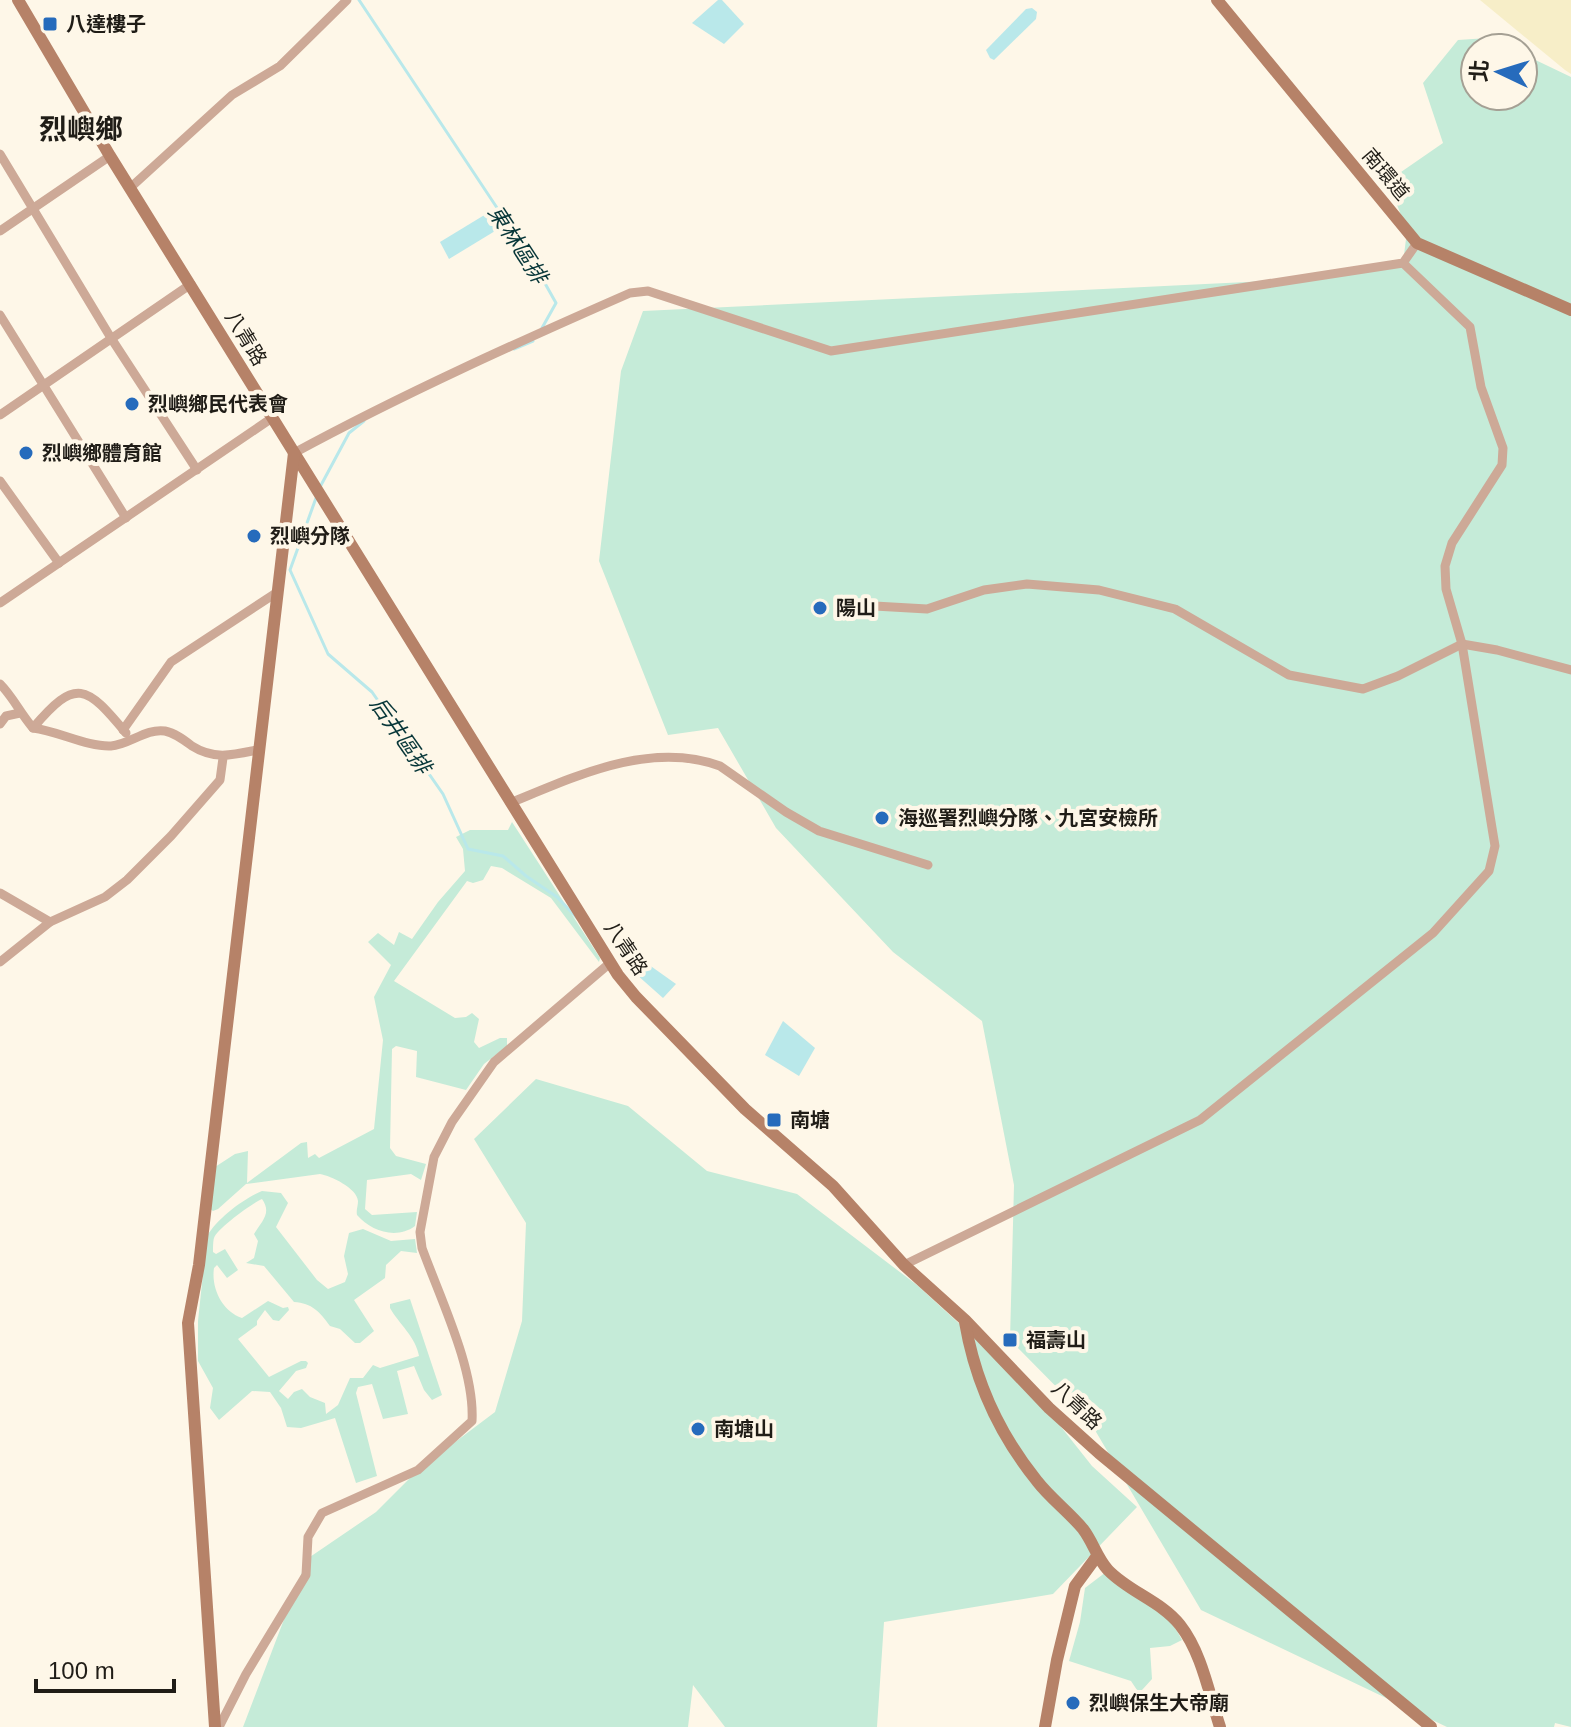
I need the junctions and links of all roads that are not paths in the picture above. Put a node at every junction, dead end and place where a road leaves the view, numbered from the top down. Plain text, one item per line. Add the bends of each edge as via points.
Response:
1 (18, 0) edge
2 (347, 0) edge
3 (1217, 0) edge
4 (0, 154) edge
5 (110, 156) junction
6 (130, 188) junction
7 (32, 209) junction
8 (0, 231) edge
9 (1417, 243) junction
10 (1403, 263) junction
11 (191, 284) junction
12 (1571, 310) edge
13 (0, 315) edge
14 (111, 338) junction
15 (43, 386) junction
16 (0, 415) edge
17 (272, 418) junction
18 (294, 453) junction
19 (197, 470) junction
20 (0, 481) edge
21 (126, 518) junction
22 (59, 563) junction
23 (276, 593) junction
24 (849, 600) dead end
25 (0, 603) edge
26 (1462, 644) junction
27 (1571, 670) edge
28 (0, 684) edge
29 (20, 713) junction
30 (0, 724) edge
31 (33, 728) junction
32 (123, 730) junction
33 (131, 739) junction
34 (257, 750) junction
35 (223, 758) junction
36 (510, 803) junction
37 (928, 865) dead end
38 (0, 893) edge
39 (50, 922) junction
40 (0, 962) edge
41 (610, 963) junction
42 (904, 1265) junction
43 (965, 1320) junction
44 (1097, 1556) junction
45 (217, 1727) edge
46 (1045, 1727) edge
47 (1220, 1727) edge
48 (1431, 1727) edge

1 - 5 street, 八青路
2 - 6 street via 280,66 232,95
3 - 9 street, 南環道
4 - 7 street
5 - 6 street, 八青路
5 - 7 street
6 - 11 street, 八青路
7 - 8 street
7 - 14 street
9 - 10 street
9 - 12 street, 南環道
10 - 18 street via 831,351 648,291 630,293 496,352
10 - 26 street via 1470,327 1481,387 1503,448 1502,465 1452,543 1445,566
11 - 14 street
11 - 17 street, 八青路
13 - 15 street
14 - 15 street
14 - 19 street
15 - 16 street
15 - 21 street
17 - 18 street, 八青路
17 - 19 street
18 - 23 street
18 - 36 street, 八青路
19 - 21 street
20 - 22 street
21 - 22 street
22 - 25 street
23 - 32 street via 171,662
23 - 34 street
24 - 26 street via 857,605 927,609 984,590 1027,584 1099,590 1175,609 1289,675 1363,689
26 - 27 street
26 - 42 street via 1495,846 1489,871 1433,933 1200,1120
28 - 29 street
29 - 30 street via 6,716
29 - 31 street
31 - 32 street via 66,694 78,692 95,699
31 - 33 street via 110,746
32 - 33 street
33 - 35 street via 162,730
34 - 35 street
34 - 45 street via 188,1323
35 - 39 street via 220,780 127,880 105,897
36 - 37 street via 599,768 682,758 710,762 819,831
36 - 41 street, 八青路
38 - 39 street
39 - 40 street
41 - 42 street, 八青路 via 745,1109 833,1186
41 - 45 street via 494,1062 434,1157 420,1232 422,1248 467,1374 472,1421 418,1470 322,1513 308,1537 306,1575
42 - 43 street, 八青路
43 - 44 street via 988,1405 1023,1462 1084,1530
43 - 48 street, 八青路 via 1099,1453
44 - 46 street via 1075,1586
44 - 47 street via 1181,1626 1194,1648

